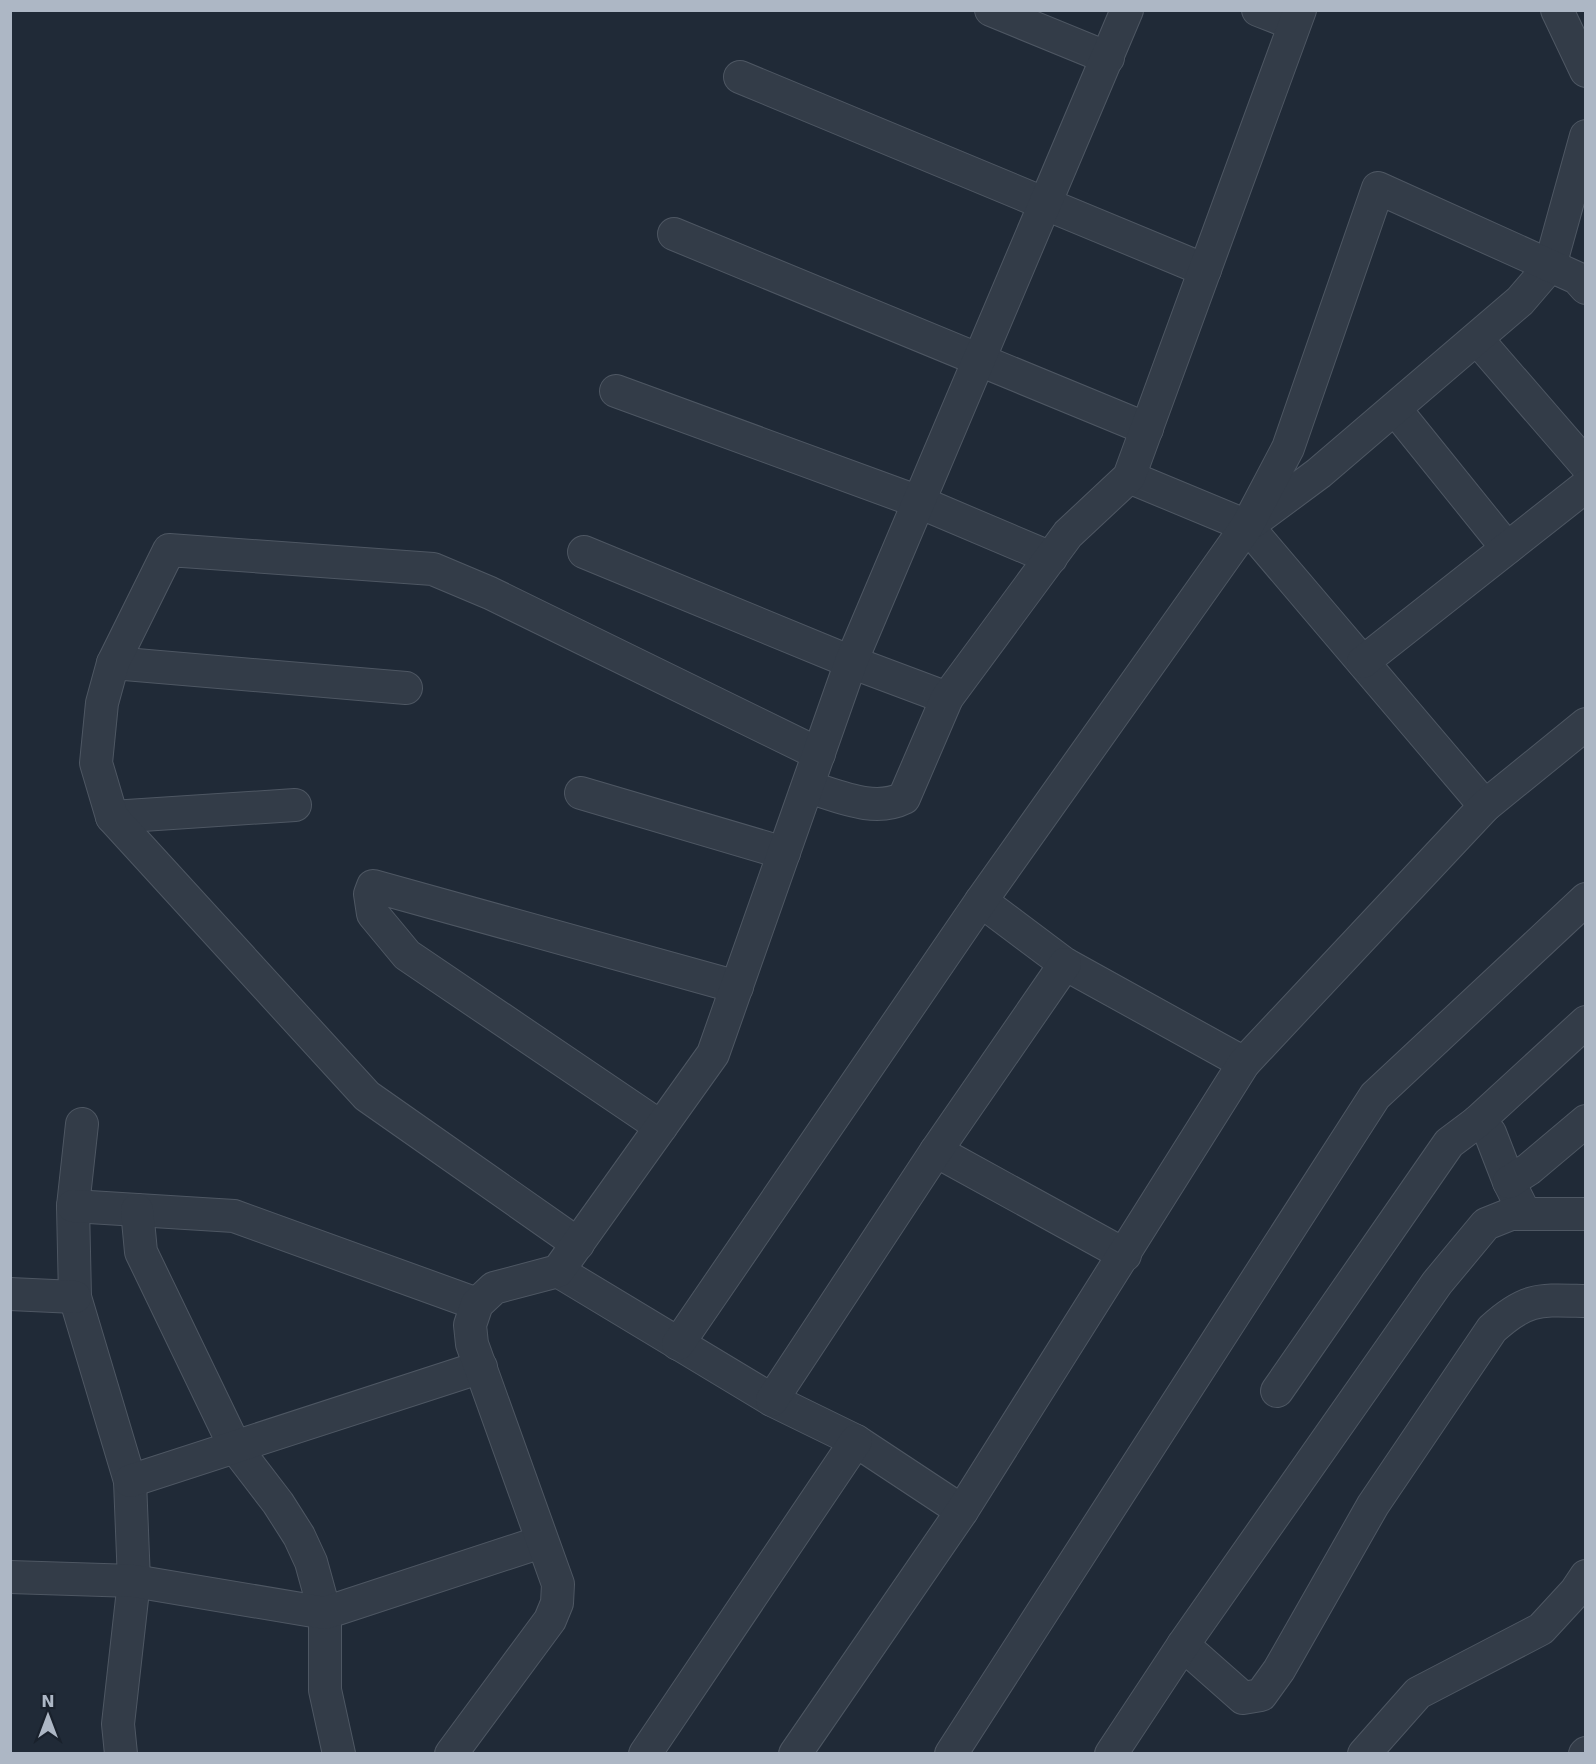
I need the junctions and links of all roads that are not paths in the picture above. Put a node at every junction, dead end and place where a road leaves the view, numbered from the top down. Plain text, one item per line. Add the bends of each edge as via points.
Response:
1 (991, 10) edge
2 (1127, 10) edge
3 (1258, 10) edge
4 (1557, 10) edge
5 (1297, 17) edge
6 (1108, 57) junction
7 (1586, 71) edge
8 (740, 77) dead end
9 (1586, 136) edge
10 (1044, 203) junction
11 (674, 234) dead end
12 (1550, 266) junction
13 (1205, 270) junction
14 (1586, 288) edge
15 (1477, 339) junction
16 (979, 359) junction
17 (616, 391) dead end
18 (1395, 409) junction
19 (1147, 429) junction
20 (1586, 465) edge
21 (1129, 477) junction
22 (1586, 486) edge
23 (919, 502) junction
24 (1247, 526) junction
25 (1507, 548) junction
26 (584, 552) dead end
27 (1051, 558) junction
28 (851, 662) junction
29 (1364, 662) junction
30 (113, 663) junction
31 (406, 688) dead end
32 (947, 698) junction
33 (1586, 724) edge
34 (819, 754) junction
35 (808, 787) junction
36 (581, 793) dead end
37 (295, 805) dead end
38 (1485, 806) junction
39 (111, 817) junction
40 (784, 853) junction
41 (1586, 899) edge
42 (981, 901) junction
43 (1065, 964) junction
44 (737, 987) junction
45 (1586, 1022) edge
46 (1244, 1063) junction
47 (1586, 1121) edge
48 (1477, 1122) junction
49 (82, 1124) dead end
50 (661, 1127) junction
51 (936, 1151) junction
52 (1509, 1182) junction
53 (73, 1206) junction
54 (137, 1210) junction
55 (1525, 1214) junction
56 (1586, 1214) edge
57 (578, 1244) junction
58 (1125, 1255) junction
59 (558, 1271) junction
60 (10, 1294) edge
61 (75, 1297) junction
62 (1586, 1301) edge
63 (477, 1304) junction
64 (678, 1344) junction
65 (481, 1367) junction
66 (1277, 1391) dead end
67 (772, 1400) junction
68 (856, 1441) junction
69 (235, 1447) junction
70 (130, 1480) junction
71 (963, 1511) junction
72 (541, 1542) junction
73 (10, 1577) edge
74 (134, 1581) junction
75 (1582, 1587) edge
76 (325, 1613) junction
77 (1183, 1645) junction
78 (121, 1754) edge
79 (339, 1754) edge
80 (451, 1754) edge
81 (645, 1754) edge
82 (795, 1754) edge
83 (951, 1754) edge
84 (1111, 1754) edge
85 (1364, 1754) edge

1 - 6 street
2 - 6 street
3 - 5 street
4 - 7 street
5 - 13 street
6 - 10 street
8 - 10 street
9 - 12 street
10 - 13 street
10 - 16 street
11 - 16 street
12 - 14 street via 1577,278
12 - 15 street via 1520,301
12 - 24 street via 1378,188 1288,448
13 - 19 street
15 - 18 street
15 - 20 street
16 - 19 street
16 - 23 street
17 - 23 street
18 - 24 street
18 - 25 street
19 - 21 street
21 - 24 street
21 - 27 street via 1068,534
22 - 25 street
23 - 27 street
23 - 28 street
24 - 29 street
24 - 42 street
25 - 29 street
26 - 28 street
27 - 32 street
28 - 32 street
28 - 34 street
29 - 38 street
30 - 31 street
30 - 34 street via 169,550 433,569
30 - 39 street via 102,703 96,763
32 - 35 street via 904,798 890,805 869,804
33 - 38 street
34 - 35 street
35 - 40 street
36 - 40 street
37 - 39 street
38 - 46 street
39 - 57 street via 367,1096
40 - 44 street
41 - 83 street via 1375,1096
42 - 43 street
42 - 64 street
43 - 46 street
43 - 51 street
44 - 50 street via 713,1054
44 - 50 street via 373,886 373,914 407,955
45 - 48 street
46 - 58 street
47 - 52 street
48 - 52 street via 1490,1132
48 - 66 street via 1449,1143
49 - 53 street
50 - 57 street
51 - 58 street
51 - 67 street
52 - 55 street
53 - 54 street
53 - 61 street
54 - 63 street via 234,1215
54 - 69 street via 141,1252
55 - 56 street
55 - 77 street via 1511,1214 1486,1224 1437,1283
57 - 59 street
58 - 71 street
59 - 63 street via 494,1288
59 - 64 street
60 - 61 street
61 - 70 street
62 - 77 street via 1534,1301 1511,1312 1492,1329 1373,1505 1261,1695 1243,1698
63 - 65 street via 470,1325
64 - 67 street
65 - 69 street
65 - 72 street
67 - 68 street
68 - 71 street
68 - 81 street
69 - 70 street
69 - 76 street via 299,1536
70 - 74 street
71 - 82 street
72 - 76 street
72 - 80 street via 558,1584 557,1603 550,1620
73 - 74 street
74 - 76 street
74 - 78 street via 118,1724
75 - 85 street via 1541,1629 1418,1694
76 - 79 street via 325,1690
77 - 84 street

